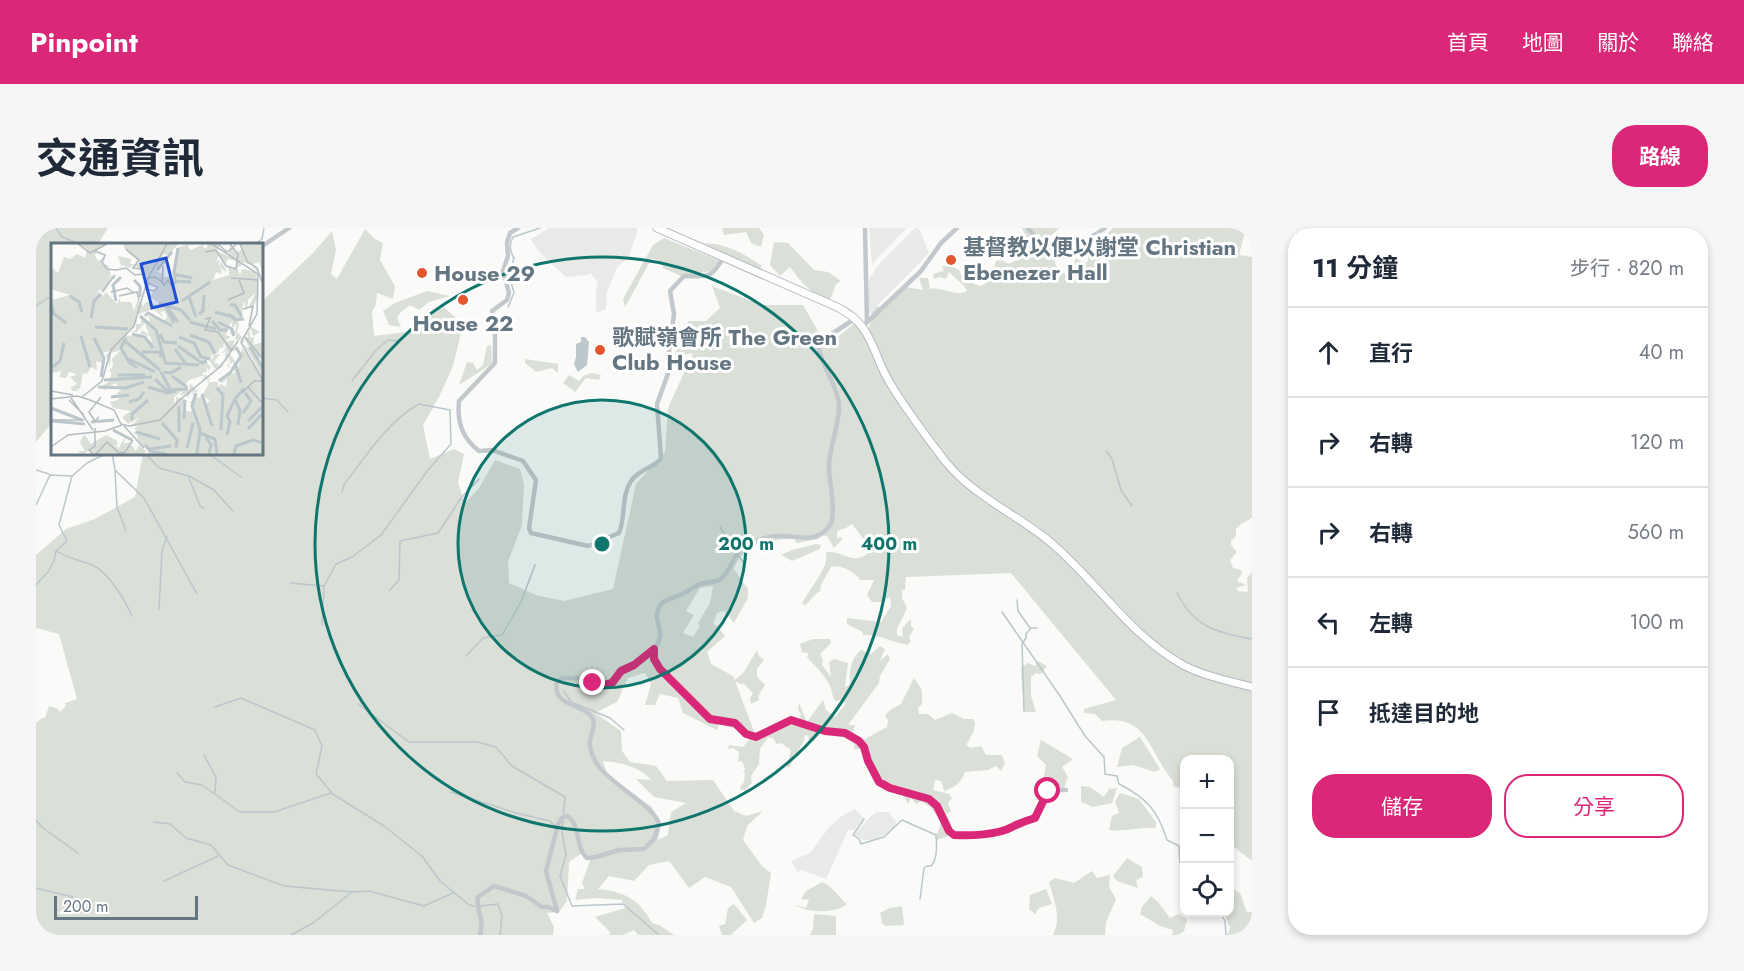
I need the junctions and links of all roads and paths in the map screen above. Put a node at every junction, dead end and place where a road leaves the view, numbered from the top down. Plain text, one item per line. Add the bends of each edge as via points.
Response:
1 (290, 228) edge
2 (518, 228) edge
3 (657, 228) edge
4 (864, 228) edge
5 (957, 228) edge
6 (1028, 228) edge
7 (1106, 228) edge
8 (262, 246) edge
9 (723, 258) junction
10 (856, 318) junction
11 (865, 324) junction
12 (654, 649) junction
13 (1252, 687) edge
14 (1065, 790) dead end
15 (480, 935) edge

1 - 8 street
2 - 9 street via 510,233 507,243 503,271 507,300 492,311 495,363 459,401 462,433 479,451 492,450 525,462 536,480 531,533 588,546 619,533 629,483 661,458 657,404 669,371 674,314 670,291 684,276 710,274
3 - 9 main road
4 - 11 street
5 - 11 street via 921,271
6 - 7 street via 1044,248 1055,251
9 - 10 main road
10 - 11 main road
10 - 12 street via 824,339 819,348 839,403 829,464 834,512 830,526 810,539 782,536 747,544 721,579 701,583 664,601 657,614 660,634
11 - 13 main road via 892,387 958,475 1051,543 1138,632 1164,653 1198,672
12 - 14 street via 660,669 710,719 735,723 752,736 791,720 852,736 864,747 879,782 929,799 954,835 1010,829 1037,816 1046,792
12 - 15 street via 621,671 611,684 562,678 556,688 563,700 593,718 590,744 599,766 656,815 659,824 654,839 641,850 619,850 586,858 573,821 567,816 562,818 546,871 557,911 494,886 478,897 483,924

